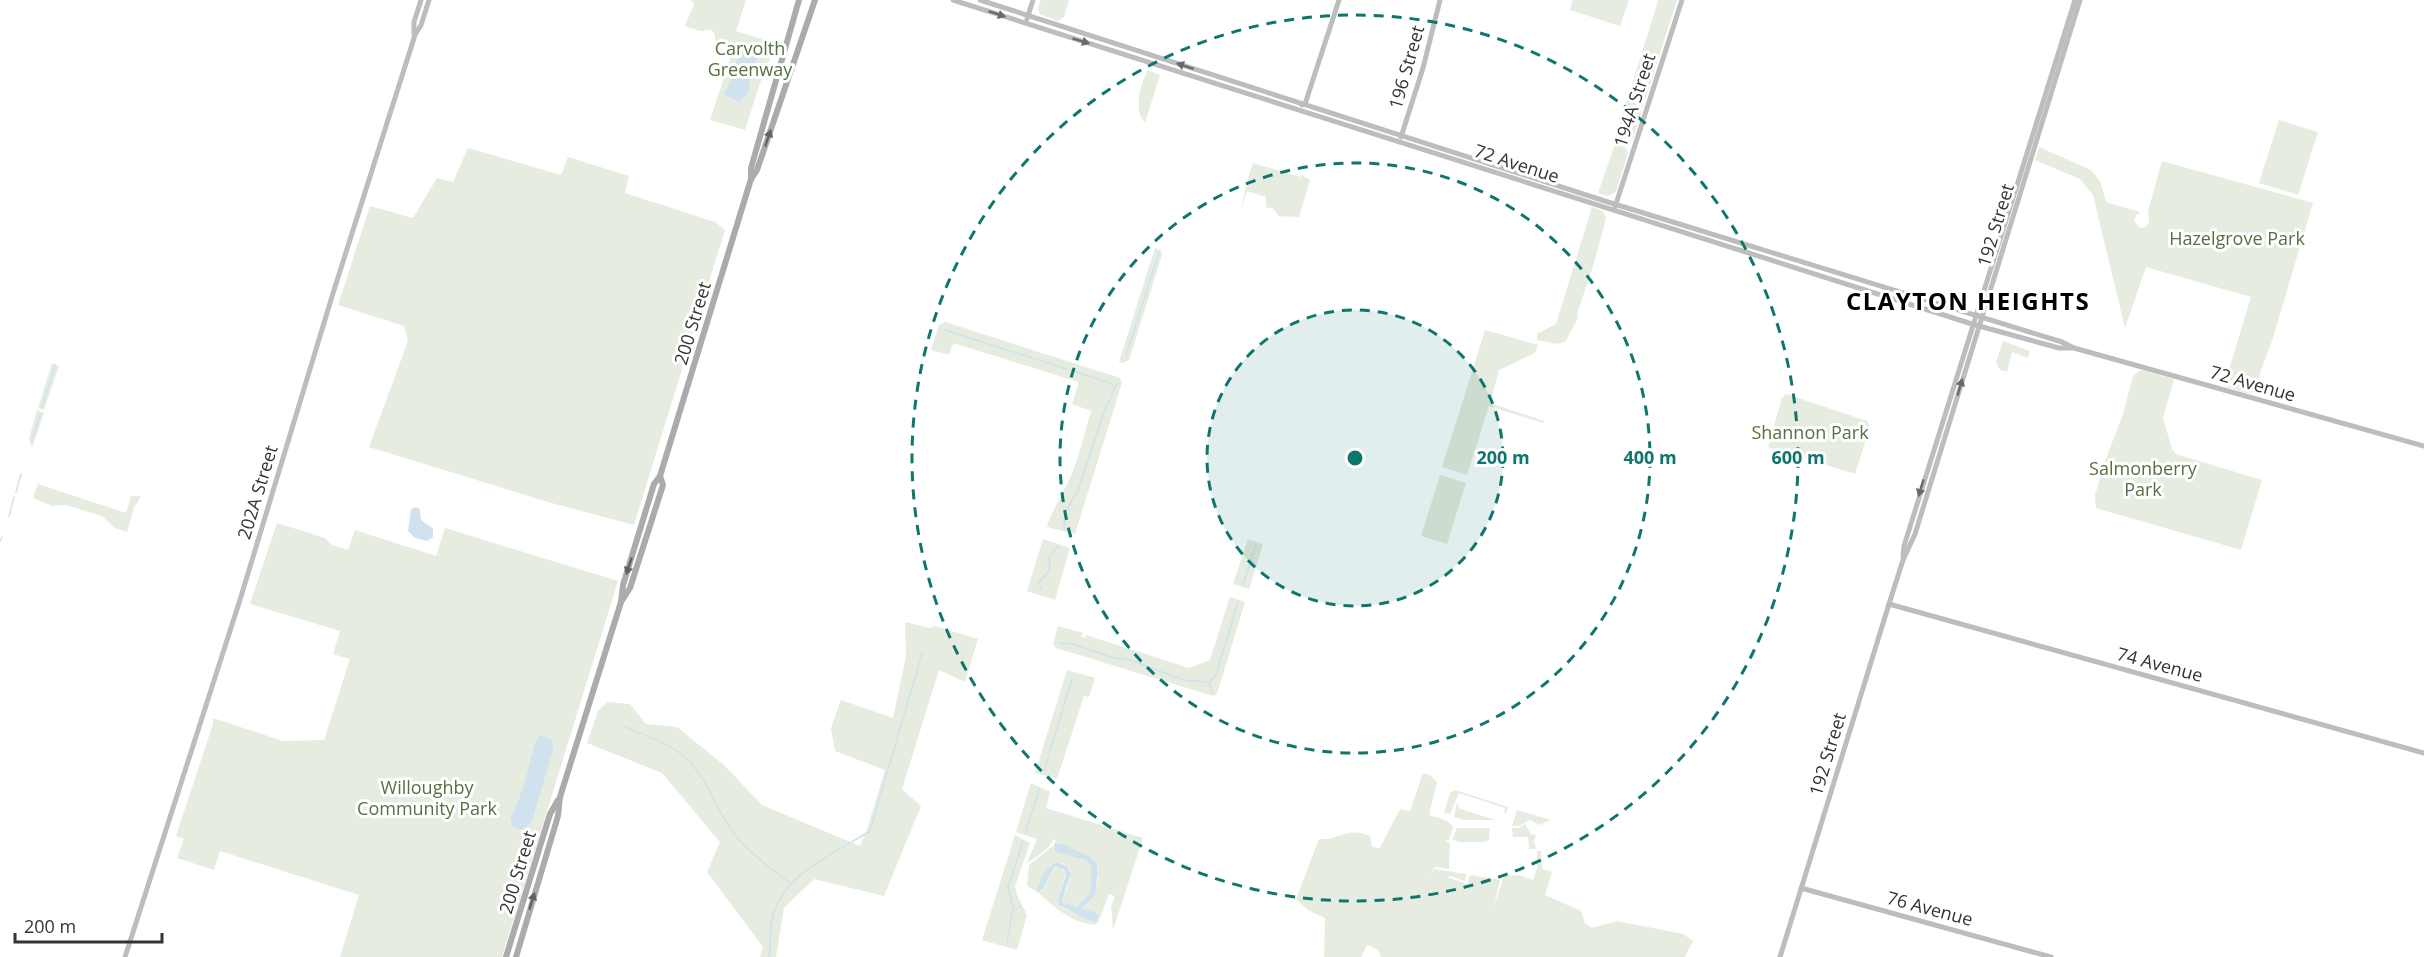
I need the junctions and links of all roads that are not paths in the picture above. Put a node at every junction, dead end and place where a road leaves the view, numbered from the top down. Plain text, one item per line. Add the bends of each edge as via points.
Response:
1 (421, 0) edge
2 (429, 0) edge
3 (799, 0) edge
4 (815, 0) edge
5 (953, 0) edge
6 (980, 0) edge
7 (1033, 0) edge
8 (1339, 0) edge
9 (1440, 0) edge
10 (1682, 0) edge
11 (2074, 0) edge
12 (2080, 0) edge
13 (1028, 16) junction
14 (1025, 23) junction
15 (415, 35) junction
16 (1225, 86) junction
17 (1265, 91) junction
18 (1257, 96) junction
19 (1305, 104) junction
20 (1400, 138) junction
21 (1470, 164) junction
22 (1513, 171) junction
23 (751, 179) junction
24 (1616, 207) junction
25 (1802, 266) junction
26 (1978, 318) junction
27 (1976, 325) junction
28 (2074, 348) junction
29 (2424, 446) edge
30 (1889, 604) junction
31 (2424, 753) edge
32 (560, 797) junction
33 (1801, 888) junction
34 (125, 957) edge
35 (506, 957) edge
36 (516, 957) edge
37 (1780, 957) edge
38 (2051, 957) edge

1 - 15 main road, 202A Street via 414,22
2 - 15 main road, 202A Street
3 - 23 main road, 200 Street
23 -> 4 main road, 200 Street
5 -> 14 main road, 72 Avenue
6 - 13 main road, 72 Avenue
7 - 13 main road
8 - 19 main road
9 - 20 main road, 196 Street
10 - 24 main road, 194A Street
11 - 26 main road, 192 Street
12 - 26 main road, 192 Street
13 - 14 main road
17 -> 13 main road, 72 Avenue
14 -> 16 main road, 72 Avenue
15 - 34 main road, 202A Street
16 - 17 main road via 1229,83
16 - 18 main road, 72 Avenue
17 - 19 main road, 72 Avenue
18 - 19 main road
18 - 20 main road, 72 Avenue
19 - 20 main road, 72 Avenue
20 - 21 main road, 72 Avenue
20 - 22 main road, 72 Avenue
21 - 22 main road
21 - 24 main road, 72 Avenue
22 - 24 main road, 72 Avenue
23 - 32 main road, 200 Street via 660,476 663,485 630,588 621,602
24 - 25 main road, 72 Avenue
24 - 25 main road, 72 Avenue via 1746,252
25 - 26 main road, 72 Avenue
25 - 27 main road, 72 Avenue
26 - 27 main road, 192 Street
26 - 28 main road, 72 Avenue
27 - 28 main road, 72 Avenue via 2059,348
27 - 30 main road, 192 Street via 1915,534
28 - 29 main road, 72 Avenue
30 - 31 main road, 74 Avenue
30 - 33 main road, 192 Street
32 - 35 main road, 200 Street via 550,814
36 -> 32 main road, 200 Street via 558,816
33 - 37 main road, 192 Street
33 - 38 main road, 76 Avenue

